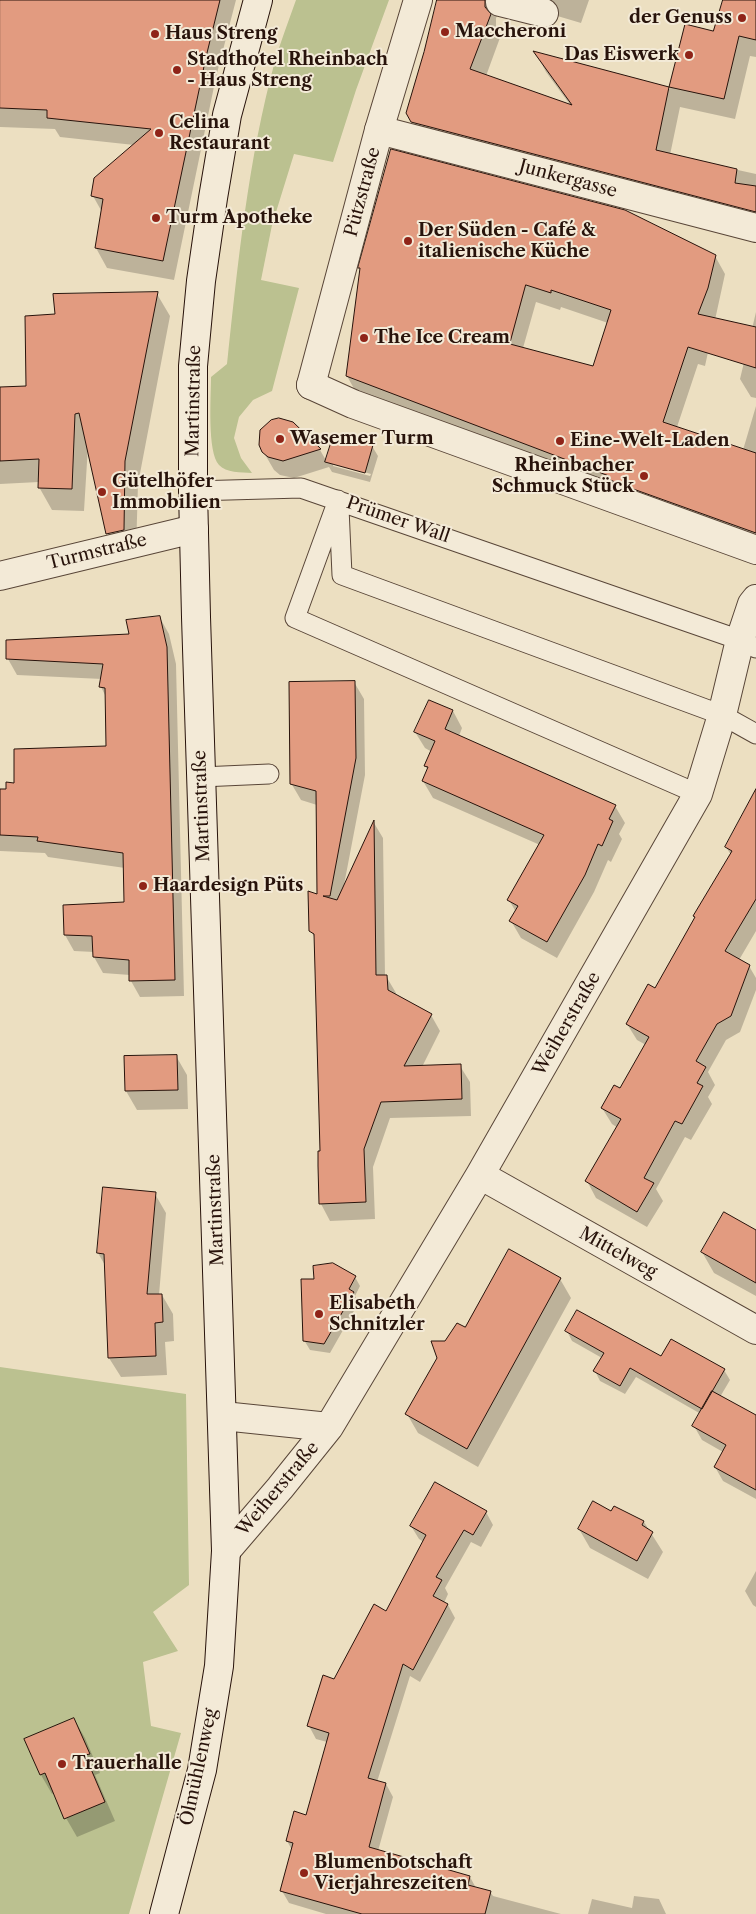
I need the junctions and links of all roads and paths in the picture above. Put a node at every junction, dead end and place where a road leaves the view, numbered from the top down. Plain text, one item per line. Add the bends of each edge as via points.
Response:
1 (258, 0) edge
2 (418, 0) edge
3 (500, 2) dead end
4 (544, 13) dead end
5 (379, 130) junction
6 (756, 228) edge
7 (193, 491) junction
8 (338, 500) junction
9 (194, 530) junction
10 (756, 550) edge
11 (0, 576) edge
12 (756, 599) edge
13 (748, 644) edge
14 (722, 715) junction
15 (756, 734) edge
16 (269, 774) dead end
17 (201, 777) junction
18 (698, 794) junction
19 (480, 1175) junction
20 (756, 1330) edge
21 (223, 1416) junction
22 (329, 1427) junction
23 (226, 1551) junction
24 (222, 1617) joint
25 (164, 1914) edge

1 - 7 street, Martinstraße via 227,115 212,198 193,366
2 - 5 street, Pützstraße
3 - 4 street
5 - 6 street, Junkergasse
5 - 10 street, Pützstraße via 311,385 353,404
7 - 8 lane via 302,488
7 - 9 street, Martinstraße
8 - 13 lane, Prümer Wall
8 - 14 lane, Prümer Wall via 342,575
8 - 18 lane via 295,618
9 - 11 street, Turmstraße
9 - 17 street, Martinstraße
12 - 13 street, Weiherstraße via 752,604
13 - 14 street, Weiherstraße
14 - 15 lane
14 - 18 street, Weiherstraße
16 - 17 lane
17 - 21 street, Martinstraße
18 - 19 street, Weiherstraße
19 - 20 street, Mittelweg
19 - 22 street, Weiherstraße
21 - 22 street, Weiherstraße
21 - 23 street, Martinstraße
22 - 23 street, Weiherstraße
23 - 24 street, Martinstraße
24 - 25 street, Ölmühlenweg via 219,1666 202,1770

